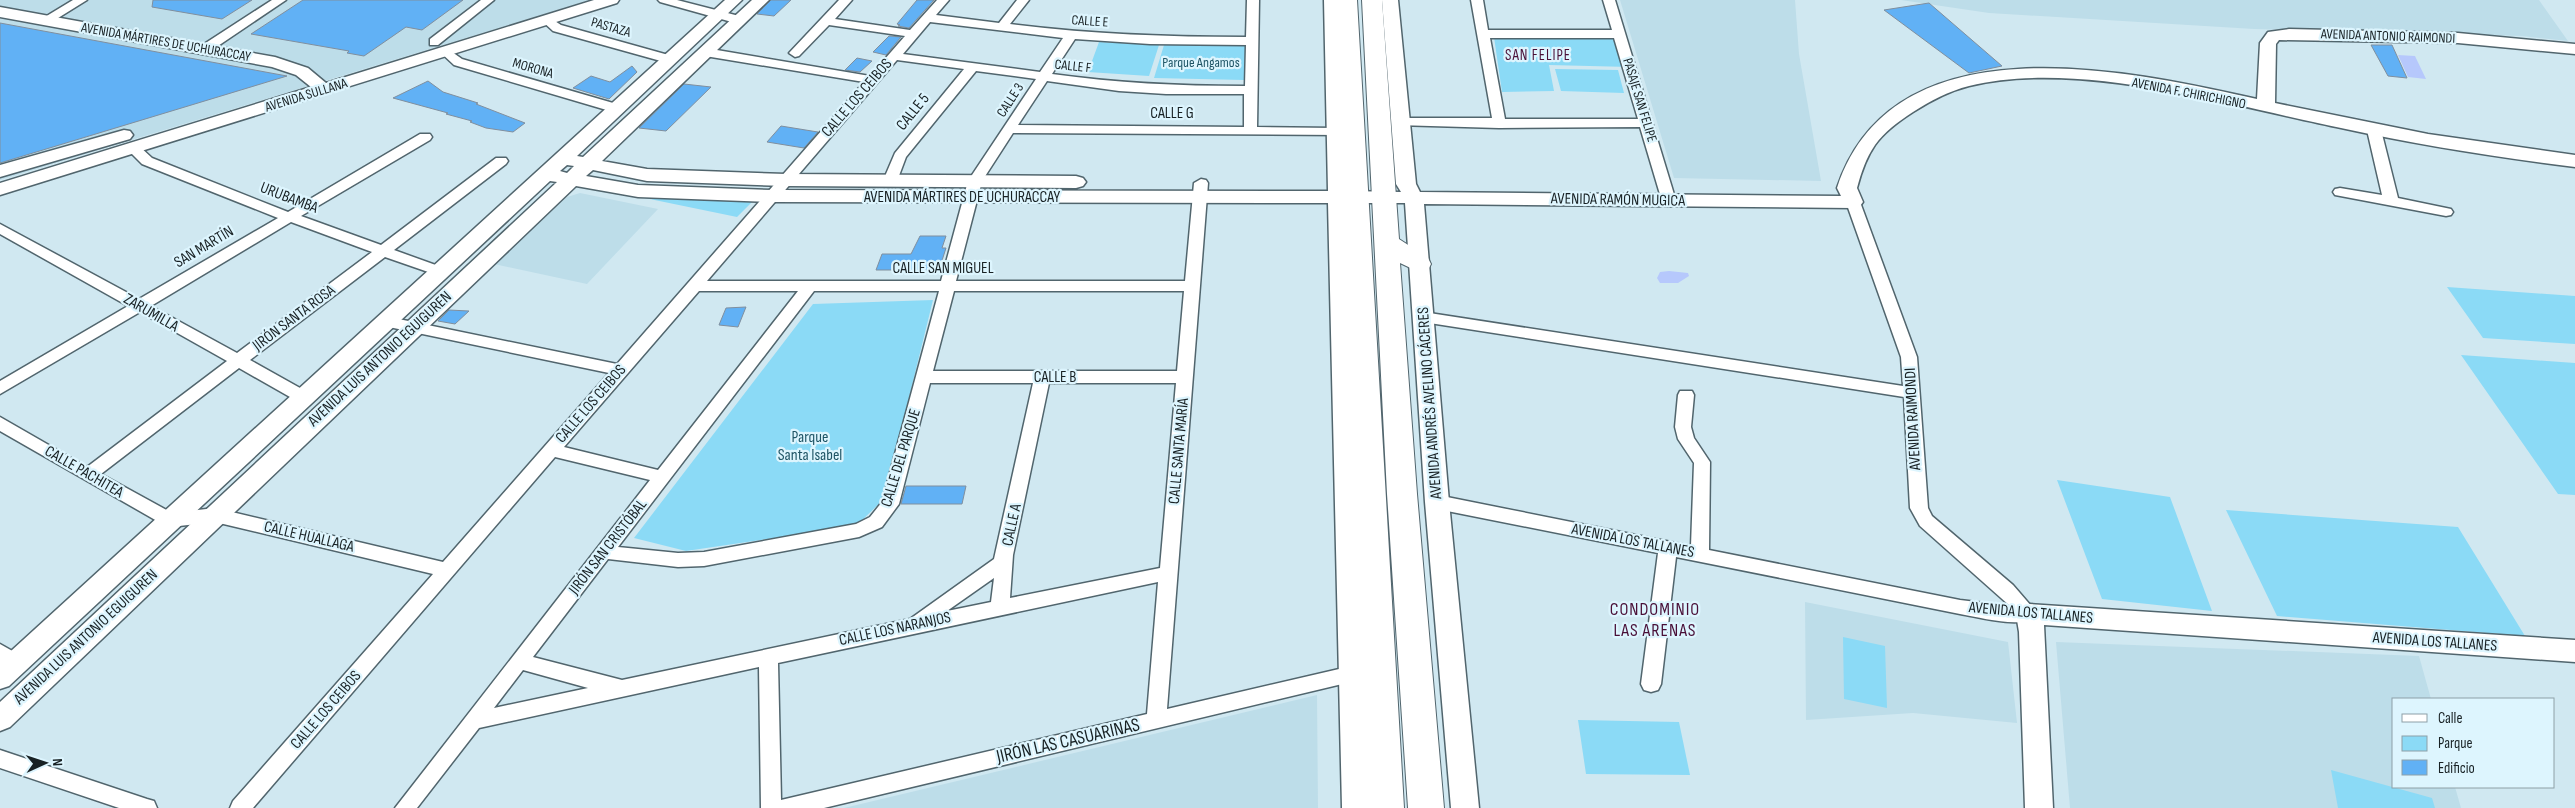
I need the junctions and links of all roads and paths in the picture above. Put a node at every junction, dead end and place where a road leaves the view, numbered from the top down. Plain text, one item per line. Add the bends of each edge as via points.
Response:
1 (81, 0) edge
2 (280, 0) edge
3 (488, 0) edge
4 (573, 0) edge
5 (611, 0) edge
6 (664, 0) edge
7 (734, 0) edge
8 (761, 0) edge
9 (846, 0) edge
10 (943, 0) edge
11 (1023, 0) edge
12 (1253, 0) edge
13 (1332, 0) edge
14 (1347, 0) edge
15 (1372, 0) edge
16 (1390, 0) edge
17 (1477, 0) edge
18 (1609, 0) edge
19 (0, 12) edge
20 (717, 15) junction
21 (928, 18) junction
22 (46, 20) junction
23 (547, 20) junction
24 (739, 20) junction
25 (826, 20) junction
26 (1002, 27) junction
27 (914, 34) junction
28 (1483, 34) junction
29 (1619, 34) junction
30 (1071, 35) junction
31 (1252, 42) junction
32 (439, 47) junction
33 (205, 49) junction
34 (2575, 49) edge
35 (706, 52) junction
36 (795, 53) dead end
37 (894, 56) junction
38 (668, 60) junction
39 (972, 68) junction
40 (1042, 78) junction
41 (873, 80) junction
42 (319, 84) junction
43 (1251, 90) junction
44 (615, 108) junction
45 (2266, 108) junction
46 (1401, 122) junction
47 (1647, 123) junction
48 (1500, 124) junction
49 (1008, 129) junction
50 (2374, 130) junction
51 (1250, 131) junction
52 (1335, 132) junction
53 (425, 137) dead end
54 (133, 148) junction
55 (560, 158) junction
56 (501, 161) dead end
57 (2575, 161) edge
58 (0, 171) edge
59 (578, 172) junction
60 (543, 174) junction
61 (786, 180) junction
62 (890, 182) junction
63 (0, 189) edge
64 (973, 190) junction
65 (1201, 190) junction
66 (1372, 191) junction
67 (2340, 192) dead end
68 (1667, 194) junction
69 (1850, 195) junction
70 (772, 196) junction
71 (2393, 202) junction
72 (2446, 212) dead end
73 (289, 218) junction
74 (0, 228) edge
75 (1386, 242) junction
76 (382, 251) junction
77 (1419, 264) junction
78 (438, 271) junction
79 (694, 286) junction
80 (810, 286) junction
81 (947, 286) junction
82 (1192, 286) junction
83 (139, 306) junction
84 (1423, 318) junction
85 (384, 321) junction
86 (413, 328) junction
87 (237, 362) junction
88 (621, 370) junction
89 (924, 377) junction
90 (1042, 377) junction
91 (1185, 377) junction
92 (0, 388) edge
93 (1913, 393) junction
94 (1686, 395) dead end
95 (303, 397) junction
96 (0, 423) edge
97 (551, 450) junction
98 (88, 475) junction
99 (662, 477) junction
100 (1437, 502) junction
101 (215, 515) junction
102 (170, 520) junction
103 (1668, 548) junction
104 (604, 552) junction
105 (1700, 554) junction
106 (1005, 557) junction
107 (447, 570) junction
108 (1168, 573) junction
109 (1000, 607) junction
110 (2029, 614) junction
111 (911, 626) junction
112 (2575, 651) edge
113 (768, 657) junction
114 (519, 661) junction
115 (5, 664) edge
116 (1352, 674) junction
117 (1651, 684) dead end
118 (622, 689) junction
119 (0, 719) edge
120 (1156, 720) junction
121 (472, 722) junction
122 (0, 760) edge
123 (147, 808) edge
124 (240, 808) edge
125 (405, 808) edge
126 (771, 808) edge
127 (784, 808) edge
128 (1356, 808) edge
129 (1386, 808) edge
130 (1426, 808) edge
131 (1465, 808) edge
132 (2039, 808) edge

1 - 22 street
2 - 33 street
3 - 32 street
4 - 32 street, AVENIDA SULLANA
5 - 23 street, AVENIDA SULLANA
6 - 20 street
7 - 20 street, AVENIDA LUIS ANTONIO EGUIGUREN
8 - 24 street, AVENIDA LUIS ANTONIO EGUIGUREN
9 - 25 street
10 - 21 street, CALLE LOS CEIBOS
11 - 26 street
12 - 31 street
13 - 52 street, AVENIDA ANDRÉS AVELINO CÁCERES
14 - 66 highway, AVENIDA ANDRÉS AVELINO CÁCERES
15 - 66 highway, AVENIDA ANDRÉS AVELINO CÁCERES
16 - 46 street, AVENIDA ANDRÉS AVELINO CÁCERES
17 - 28 street
18 - 29 street, PASAJE SAN FELIPE
19 - 22 street, AVENIDA MÁRTIRES DE UCHURACCAY
20 - 24 street
20 - 38 street, AVENIDA LUIS ANTONIO EGUIGUREN
21 - 26 street, CALLE E
21 - 27 street, CALLE LOS CEIBOS
22 - 33 street, AVENIDA MÁRTIRES DE UCHURACCAY
23 - 32 street, AVENIDA SULLANA
23 - 38 street, PASTAZA via 557,28
24 - 35 street, AVENIDA LUIS ANTONIO EGUIGUREN
25 - 27 street
25 - 36 street
26 - 30 street, CALLE E
27 - 37 street, CALLE LOS CEIBOS
28 - 29 street
28 - 48 street
29 - 47 street, PASAJE SAN FELIPE
30 - 31 street, CALLE E
30 - 40 street, CALLE 3
31 - 43 street
32 - 42 street, AVENIDA SULLANA
32 - 44 street, MORONA via 458,62
33 - 42 street, AVENIDA MÁRTIRES DE UCHURACCAY via 276,62 302,70
34 - 45 street, AVENIDA ANTONIO RAIMONDI via 2458,38 2274,36 2268,43
35 - 41 street
35 - 59 street, AVENIDA LUIS ANTONIO EGUIGUREN
37 - 39 street, CALLE F
37 - 41 street, CALLE LOS CEIBOS
38 - 44 street, AVENIDA LUIS ANTONIO EGUIGUREN
39 - 40 street, CALLE F
39 - 62 street, CALLE 5 via 900,156
40 - 43 street, CALLE F via 1138,88
40 - 49 street, CALLE 3
41 - 61 street, CALLE LOS CEIBOS
42 - 54 street, AVENIDA SULLANA
42 - 58 street, AVENIDA SULLANA
43 - 51 street
44 - 55 street, AVENIDA LUIS ANTONIO EGUIGUREN
45 - 50 street, AVENIDA F. CHIRICHIGNO
45 - 69 street, AVENIDA F. CHIRICHIGNO via 2154,85 2081,75 2039,74 1969,81 1913,102 1880,127 1856,160
46 - 48 street
46 - 66 street, AVENIDA ANDRÉS AVELINO CÁCERES
47 - 48 street
47 - 68 street, PASAJE SAN FELIPE
49 - 51 street, CALLE G
49 - 64 street, CALLE 3
50 - 57 street, AVENIDA F. CHIRICHIGNO
50 - 71 street
51 - 52 street, CALLE G
52 - 66 street, AVENIDA ANDRÉS AVELINO CÁCERES
53 - 73 street, SAN MARTÍN
54 - 63 street, AVENIDA SULLANA
54 - 73 street, URUBAMBA via 147,161
55 - 59 street, AVENIDA MÁRTIRES DE UCHURACCAY
55 - 60 street, AVENIDA LUIS ANTONIO EGUIGUREN
56 - 76 street, JIRÓN SANTA ROSA
59 - 60 street, AVENIDA MÁRTIRES DE UCHURACCAY
59 - 61 street, AVENIDA MÁRTIRES DE UCHURACCAY
59 - 70 street, AVENIDA MÁRTIRES DE UCHURACCAY via 638,191
59 - 86 street, AVENIDA LUIS ANTONIO EGUIGUREN
60 - 78 street, AVENIDA LUIS ANTONIO EGUIGUREN
61 - 62 street, AVENIDA MÁRTIRES DE UCHURACCAY
61 - 70 street, CALLE LOS CEIBOS
62 - 64 street, AVENIDA MÁRTIRES DE UCHURACCAY
64 - 65 street, AVENIDA MÁRTIRES DE UCHURACCAY
64 - 70 street, AVENIDA MÁRTIRES DE UCHURACCAY
64 - 81 street, CALLE DEL PARQUE
65 - 66 street, AVENIDA MÁRTIRES DE UCHURACCAY
65 - 82 street, CALLE SANTA MARÍA
66 - 68 street, AVENIDA RAMÓN MUGICA
66 - 75 highway, AVENIDA ANDRÉS AVELINO CÁCERES
66 - 77 street, AVENIDA ANDRÉS AVELINO CÁCERES
66 - 116 street, AVENIDA ANDRÉS AVELINO CÁCERES
66 - 129 highway, AVENIDA ANDRÉS AVELINO CÁCERES
67 - 71 street
68 - 69 street, AVENIDA RAMÓN MUGICA
69 - 93 street, AVENIDA RAIMONDI via 1907,349
70 - 79 street, CALLE LOS CEIBOS
71 - 72 street
73 - 76 street, URUBAMBA
73 - 83 street, SAN MARTÍN
74 - 83 street, ZARUMILLA
75 - 77 highway
75 - 130 highway, AVENIDA ANDRÉS AVELINO CÁCERES
76 - 78 street, URUBAMBA
76 - 87 street, JIRÓN SANTA ROSA
77 - 84 street, AVENIDA ANDRÉS AVELINO CÁCERES
78 - 85 street, AVENIDA LUIS ANTONIO EGUIGUREN
79 - 80 street, CALLE SAN MIGUEL
79 - 88 street, CALLE LOS CEIBOS
80 - 81 street, CALLE SAN MIGUEL
80 - 99 street, JIRÓN SAN CRISTÓBAL
81 - 82 street, CALLE SAN MIGUEL
81 - 89 street, CALLE DEL PARQUE
82 - 91 street, CALLE SANTA MARÍA
83 - 87 street, ZARUMILLA
83 - 92 street, SAN MARTÍN
84 - 93 street
84 - 100 street, AVENIDA ANDRÉS AVELINO CÁCERES
85 - 86 street
85 - 95 street, AVENIDA LUIS ANTONIO EGUIGUREN
86 - 88 street
86 - 101 street, AVENIDA LUIS ANTONIO EGUIGUREN
87 - 95 street, ZARUMILLA
87 - 98 street, JIRÓN SANTA ROSA
88 - 97 street, CALLE LOS CEIBOS
89 - 90 street, CALLE B
89 - 104 street, CALLE DEL PARQUE via 890,504 883,515 867,527 843,535 692,560
90 - 91 street, CALLE B
90 - 106 street, CALLE A
91 - 108 street, CALLE SANTA MARÍA
93 - 110 street, AVENIDA RAIMONDI via 1919,508 1926,521 2008,590
94 - 105 street via 1683,427 1686,440 1702,462
95 - 102 street, AVENIDA LUIS ANTONIO EGUIGUREN
96 - 98 street, CALLE PACHITEA
97 - 99 street
97 - 107 street, CALLE LOS CEIBOS
98 - 102 street, CALLE PACHITEA
99 - 104 street, JIRÓN SAN CRISTÓBAL
100 - 103 street, AVENIDA LOS TALLANES
100 - 131 street, AVENIDA ANDRÉS AVELINO CÁCERES
101 - 102 street, CALLE HUALLAGA
101 - 107 street, CALLE HUALLAGA
101 - 119 street, AVENIDA LUIS ANTONIO EGUIGUREN
102 - 115 street, AVENIDA LUIS ANTONIO EGUIGUREN
103 - 105 street, AVENIDA LOS TALLANES
103 - 117 street
104 - 114 street, JIRÓN SAN CRISTÓBAL
105 - 110 street, AVENIDA LOS TALLANES via 1960,607
106 - 109 street
106 - 111 street, CALLE A via 996,569
107 - 124 street, CALLE LOS CEIBOS
108 - 109 street, CALLE LOS NARANJOS
108 - 120 street, CALLE SANTA MARÍA
109 - 111 street, CALLE LOS NARANJOS
110 - 112 street, AVENIDA LOS TALLANES
110 - 132 street
111 - 113 street, CALLE LOS NARANJOS
113 - 118 street, CALLE LOS NARANJOS
113 - 126 street
114 - 118 street, CALLE LOS NARANJOS
114 - 121 street, JIRÓN SAN CRISTÓBAL
116 - 120 street, JIRÓN LAS CASUARINAS
116 - 128 street, AVENIDA ANDRÉS AVELINO CÁCERES
118 - 121 street, CALLE LOS NARANJOS
120 - 127 street, JIRÓN LAS CASUARINAS
121 - 125 street, JIRÓN SAN CRISTÓBAL
122 - 123 street

